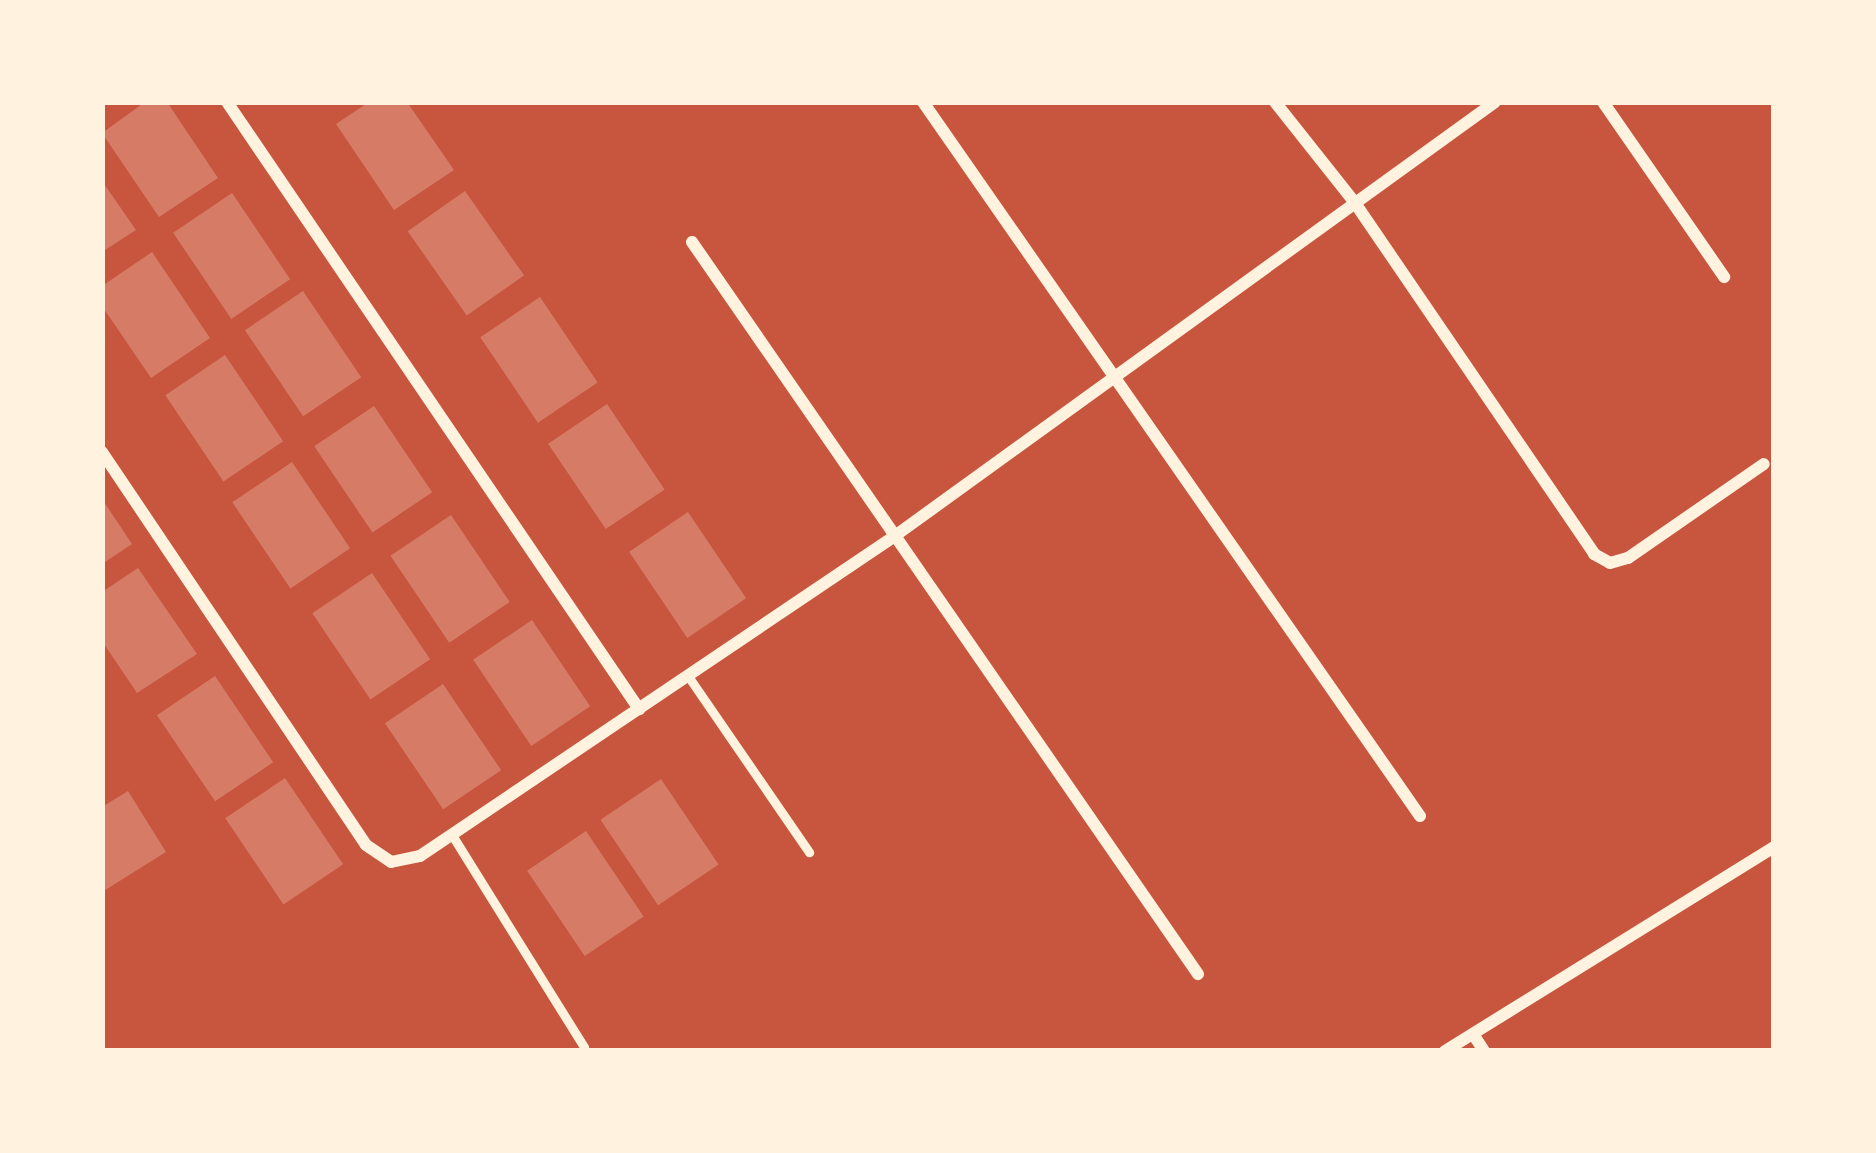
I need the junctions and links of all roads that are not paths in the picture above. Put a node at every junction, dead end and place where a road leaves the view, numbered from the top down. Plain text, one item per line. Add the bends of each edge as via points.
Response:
1 (226, 102) edge
2 (923, 102) edge
3 (1275, 102) edge
4 (1495, 102) edge
5 (1603, 102) edge
6 (1355, 203) junction
7 (692, 242) dead end
8 (1724, 277) dead end
9 (1115, 376) junction
10 (102, 452) edge
11 (1764, 464) dead end
12 (892, 538) junction
13 (688, 676) junction
14 (639, 709) junction
15 (1420, 816) dead end
16 (452, 835) junction
17 (1774, 847) edge
18 (809, 851) dead end
19 (1198, 974) dead end
20 (1473, 1034) junction
21 (584, 1048) dead end
22 (1445, 1051) edge
23 (1484, 1051) edge

1 - 14 street
2 - 9 street
3 - 6 street
4 - 6 street
5 - 8 street
6 - 9 street
6 - 11 street via 1594,554 1610,563 1628,558
7 - 12 street
9 - 12 street
9 - 15 street
10 - 16 street via 366,845 391,862 420,856
12 - 13 street
12 - 19 street
13 - 14 street
13 - 18 lane
14 - 16 street
16 - 21 lane
17 - 20 street
20 - 22 street
20 - 23 street

